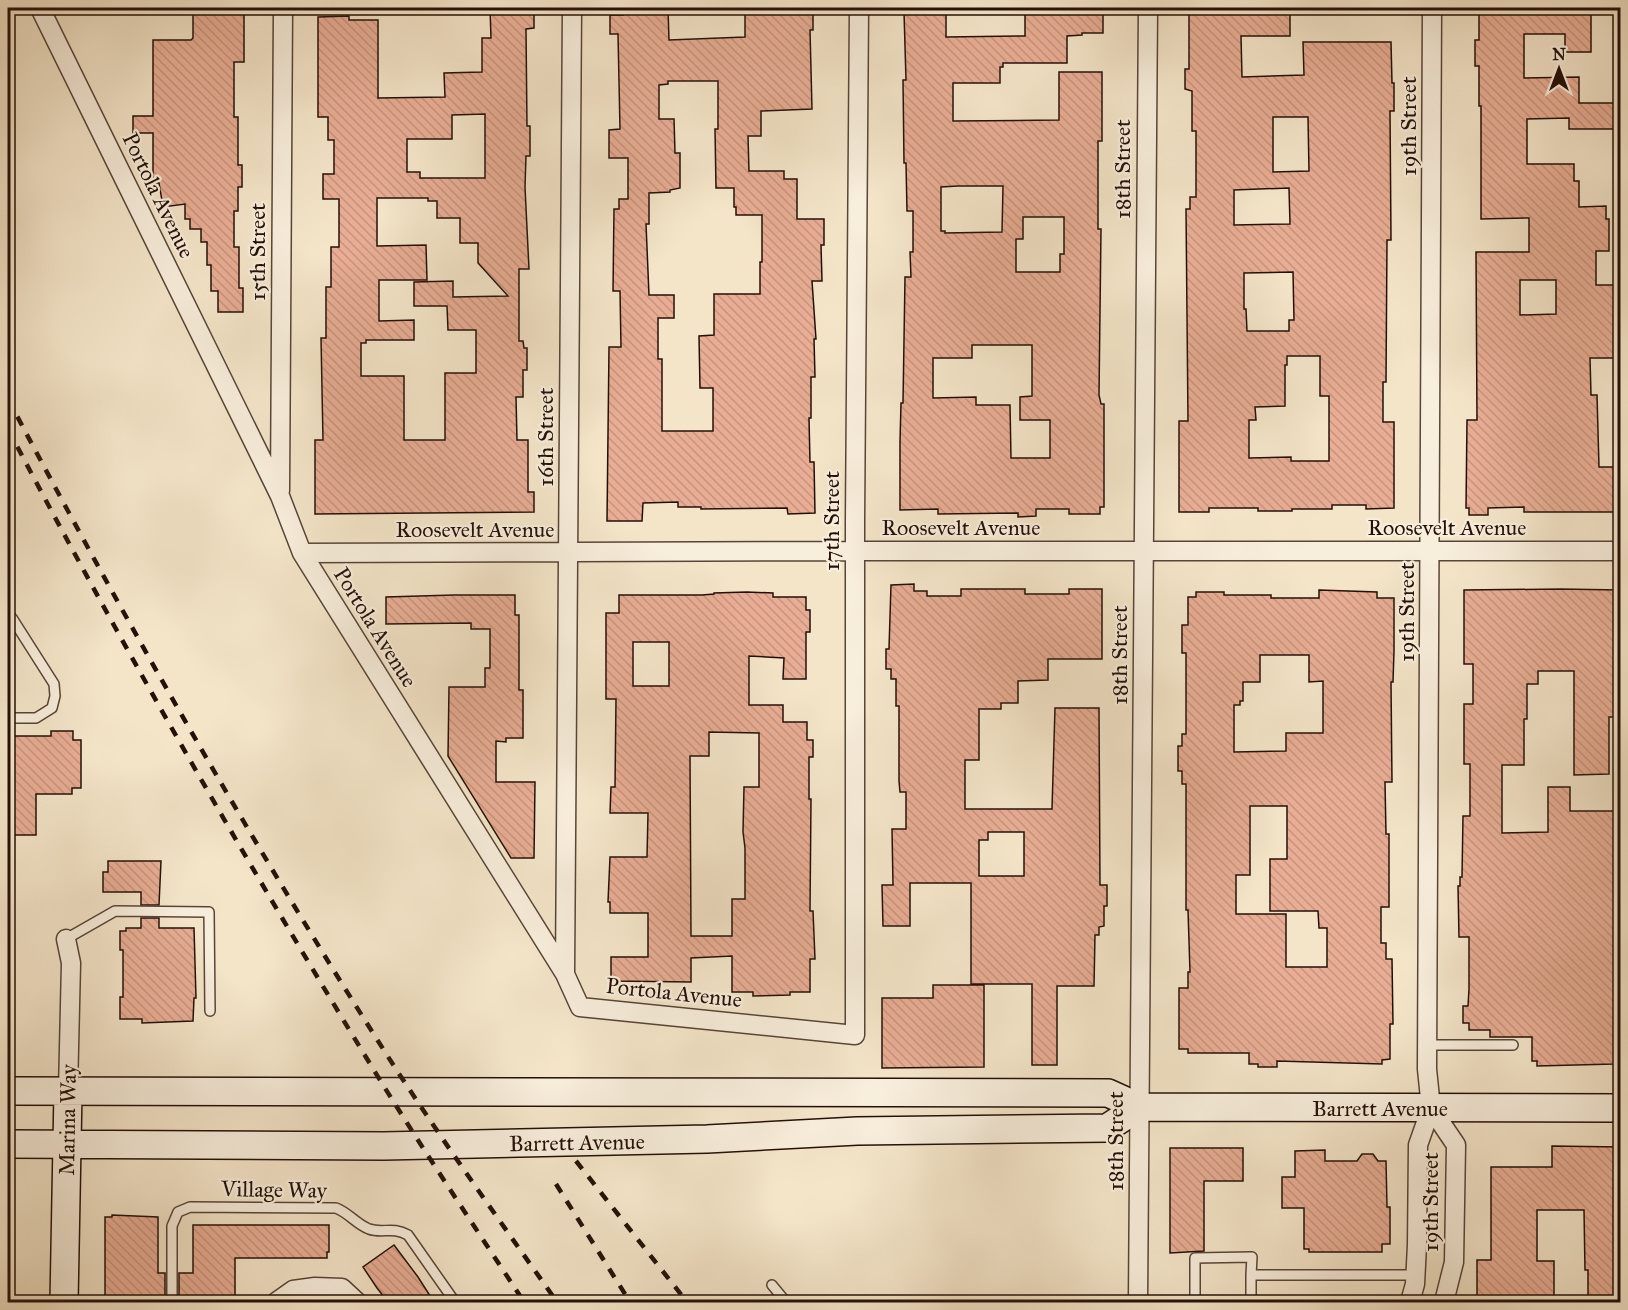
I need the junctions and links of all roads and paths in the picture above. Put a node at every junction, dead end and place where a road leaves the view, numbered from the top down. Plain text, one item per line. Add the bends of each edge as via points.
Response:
1 (40, 8) edge
2 (283, 8) edge
3 (572, 8) edge
4 (859, 8) edge
5 (1148, 8) edge
6 (1432, 8) edge
7 (280, 496) junction
8 (1430, 550) junction
9 (855, 551) junction
10 (1620, 551) edge
11 (568, 552) junction
12 (1143, 552) junction
13 (302, 553) junction
14 (8, 618) edge
15 (8, 718) edge
16 (66, 939) joint
17 (565, 974) junction
18 (210, 1011) dead end
19 (855, 1035) joint
20 (1428, 1045) junction
21 (1513, 1045) dead end
22 (8, 1090) edge
23 (68, 1090) junction
24 (1139, 1107) junction
25 (1431, 1108) junction
26 (1620, 1108) edge
27 (8, 1144) edge
28 (66, 1144) junction
29 (1251, 1275) junction
30 (1415, 1275) junction
31 (772, 1285) dead end
32 (64, 1302) edge
33 (172, 1302) edge
34 (276, 1302) edge
35 (357, 1302) edge
36 (455, 1302) edge
37 (786, 1302) edge
38 (1138, 1302) edge
39 (1195, 1302) edge
40 (1251, 1302) edge
41 (1410, 1302) edge
42 (1444, 1302) edge

1 - 7 street, Portola Avenue
2 - 7 street, 15th Street
3 - 11 street, 16th Street
4 - 9 street, 17th Street
5 - 12 street, 18th Street
6 - 8 street, 19th Street
7 - 13 street, Portola Avenue
8 - 10 street, Roosevelt Avenue
8 - 12 street, Roosevelt Avenue
8 - 20 street, 19th Street
9 - 11 street, Roosevelt Avenue
9 - 12 street, Roosevelt Avenue
9 - 19 street, 17th Street
11 - 13 street, Roosevelt Avenue
11 - 17 street, 16th Street
12 - 24 street, 18th Street
13 - 17 street, Portola Avenue
14 - 15 lane via 12,618 54,684 55,696 52,708 36,718
16 - 18 lane via 115,911 208,912
16 - 23 street, Marina Way via 71,963
17 - 19 street, Portola Avenue via 580,1007
20 - 21 lane
20 - 25 street, 19th Street
22 - 23 main road, Barrett Avenue
23 - 24 main road, Barrett Avenue via 1108,1093
23 - 28 main road, Marina Way
24 - 25 main road, Barrett Avenue
24 - 28 main road, Barrett Avenue via 1107,1128 857,1131 707,1139 384,1146
24 - 38 street, 18th Street
25 - 26 main road, Barrett Avenue
25 - 30 street, 19th Street via 1418,1145
25 - 42 street, 19th Street via 1456,1145 1454,1262
27 - 28 main road, Barrett Avenue
28 - 32 main road, Marina Way
29 - 30 lane
29 - 39 lane via 1252,1257 1195,1258
29 - 40 lane
30 - 41 street, 19th Street
31 - 37 lane
33 - 36 lane, Village Way via 172,1226 178,1212 190,1208 336,1208 371,1230 399,1230 408,1235
34 - 35 street via 293,1290 315,1287 342,1288

